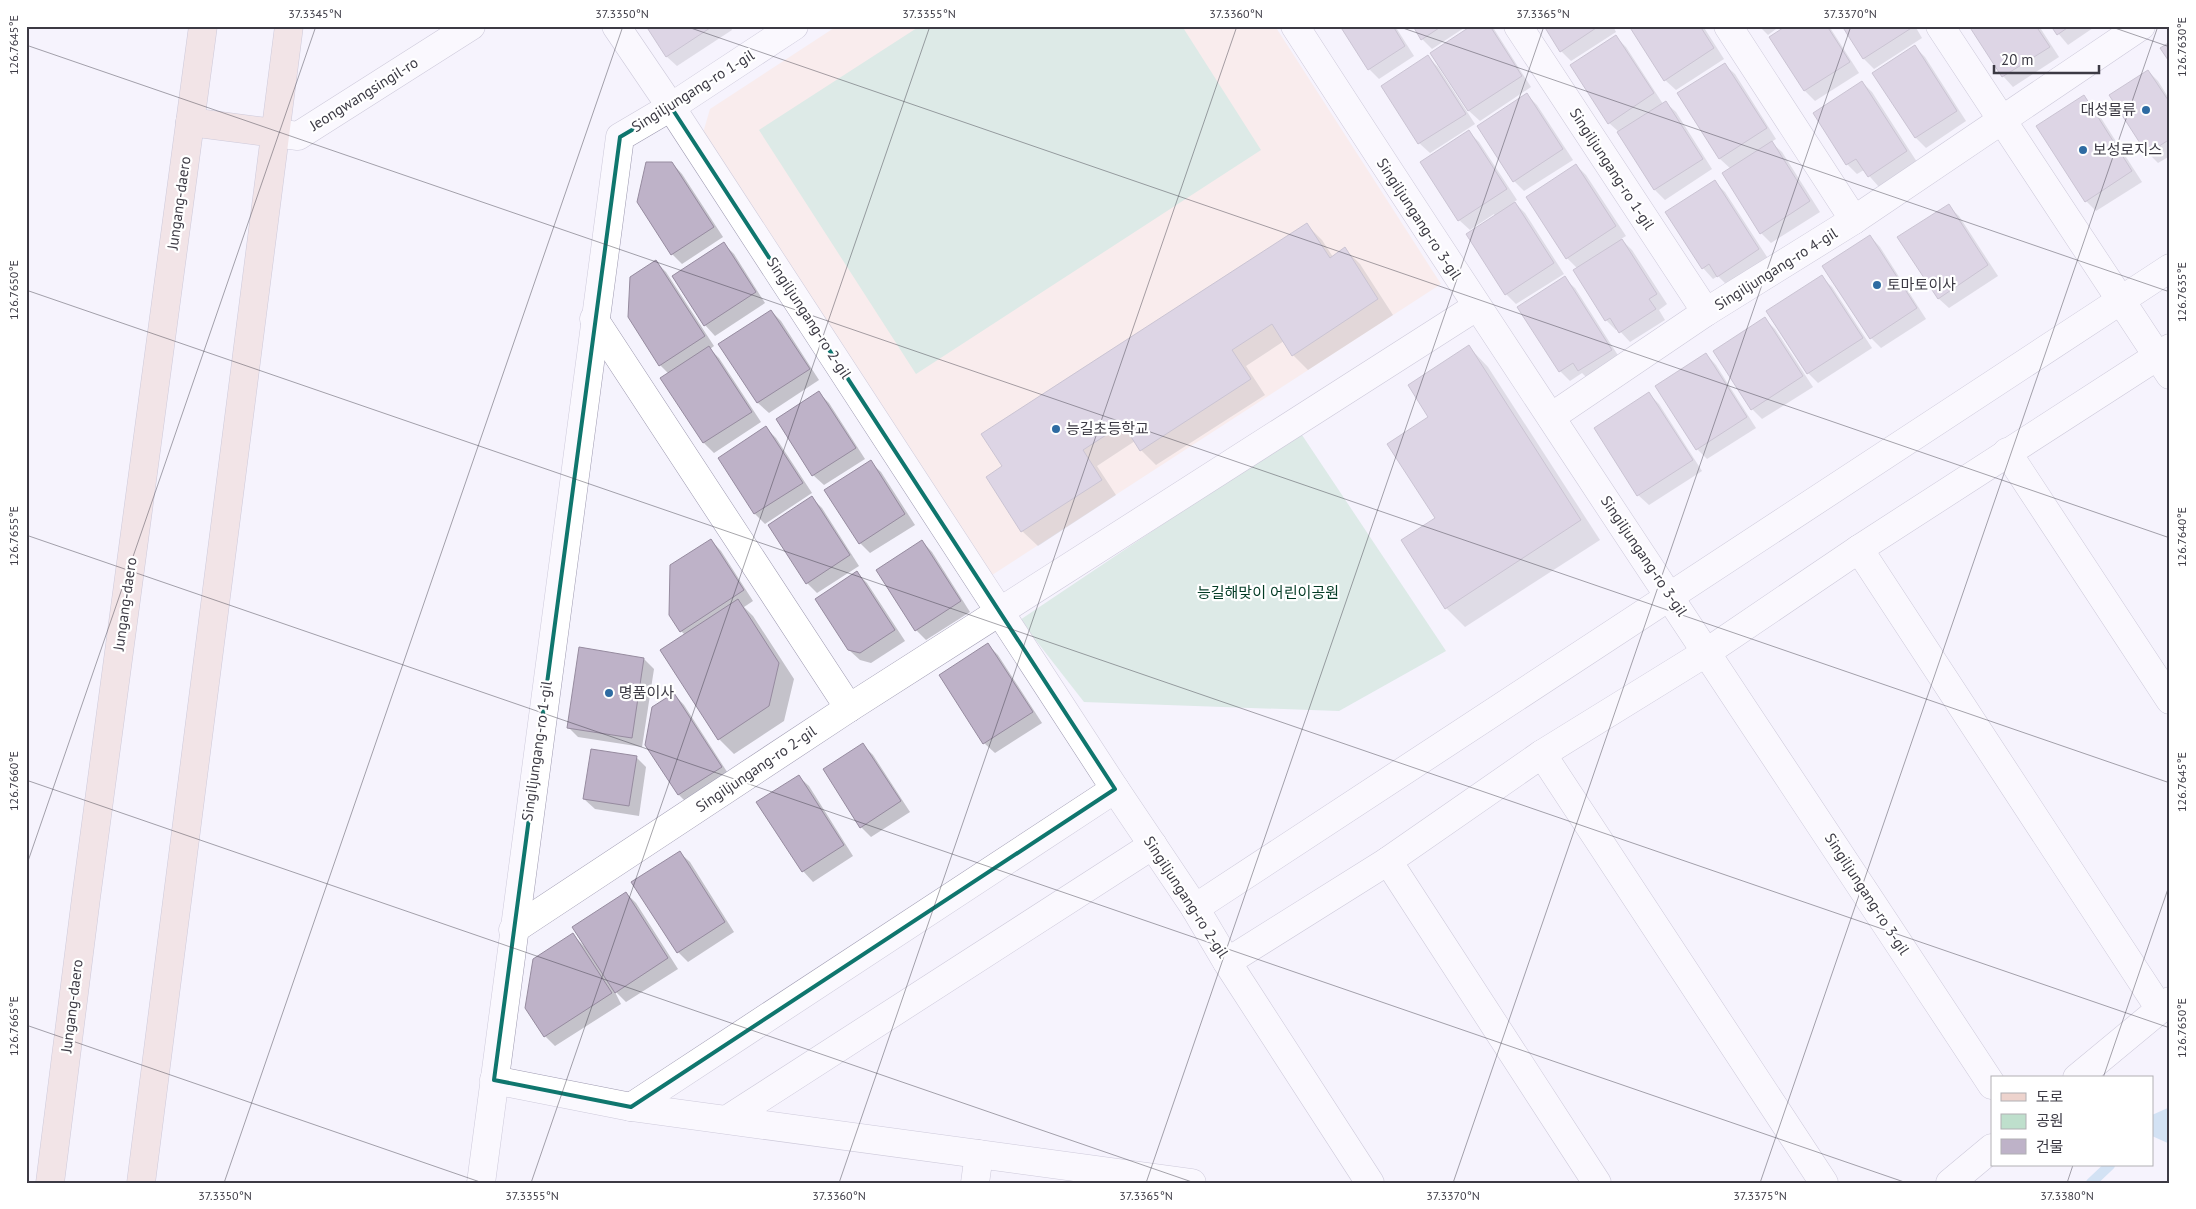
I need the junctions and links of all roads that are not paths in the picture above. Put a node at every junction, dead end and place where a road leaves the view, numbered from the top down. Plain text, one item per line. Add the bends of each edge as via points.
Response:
1 (203, 26) edge
2 (289, 26) edge
3 (471, 26) edge
4 (616, 26) edge
5 (794, 26) edge
6 (1295, 26) edge
7 (1518, 26) edge
8 (1728, 26) edge
9 (1940, 26) edge
10 (2142, 26) edge
11 (671, 107) junction
12 (2001, 120) junction
13 (190, 122) junction
14 (275, 133) junction
15 (1854, 220) junction
16 (2170, 268) edge
17 (2120, 301) junction
18 (1476, 307) junction
19 (1706, 312) junction
20 (594, 319) junction
21 (2166, 359) edge
22 (1551, 417) junction
23 (2008, 452) junction
24 (1859, 549) junction
25 (1671, 597) junction
26 (1001, 611) junction
27 (1707, 652) junction
28 (2170, 700) edge
29 (848, 708) junction
30 (1542, 754) junction
31 (1115, 789) junction
32 (1153, 844) junction
33 (1388, 861) junction
34 (1195, 908) junction
35 (513, 930) junction
36 (1227, 962) junction
37 (2165, 1005) edge
38 (2079, 1076) edge
39 (494, 1080) junction
40 (1991, 1083) edge
41 (631, 1107) junction
42 (728, 1119) junction
43 (1991, 1149) edge
44 (979, 1154) junction
45 (50, 1183) edge
46 (141, 1183) edge
47 (480, 1183) edge
48 (975, 1183) edge
49 (1192, 1183) edge
50 (1370, 1183) edge
51 (1597, 1183) edge
52 (1824, 1183) edge
53 (1950, 1183) edge

1 - 13 main road, Jungang-daero
2 - 14 main road
3 - 14 street, Jeongwangsingil-ro via 298,136
4 - 11 street, Singiljungang-ro 2-gil
5 - 11 street, Singiljungang-ro 1-gil
6 - 18 street, Singiljungang-ro 3-gil
7 - 19 street, Singiljungang-ro 1-gil
8 - 15 street
9 - 12 street
10 - 12 street, Singiljungang-ro 4-gil
11 - 20 street, Singiljungang-ro 1-gil via 620,137
11 - 26 street, Singiljungang-ro 2-gil
12 - 15 street, Singiljungang-ro 4-gil
12 - 17 street
13 - 14 main road, Jeongwangsingil-ro
13 - 45 main road, Jungang-daero
14 - 46 main road
15 - 19 street, Singiljungang-ro 4-gil
16 - 17 street
17 - 21 street
17 - 25 street
18 - 22 street, Singiljungang-ro 3-gil
18 - 26 street
19 - 22 street, Singiljungang-ro 4-gil
20 - 29 street
20 - 35 street, Singiljungang-ro 1-gil
21 - 23 street
22 - 25 street, Singiljungang-ro 3-gil
23 - 24 street
23 - 28 street
24 - 27 street
24 - 37 street
25 - 27 street, Singiljungang-ro 3-gil
25 - 34 street
26 - 29 street, Singiljungang-ro 2-gil
26 - 31 street, Singiljungang-ro 2-gil
27 - 30 street
27 - 40 street, Singiljungang-ro 3-gil
29 - 35 street, Singiljungang-ro 2-gil
30 - 33 street
30 - 52 street
31 - 32 street, Singiljungang-ro 2-gil
31 - 41 street
32 - 34 street, Singiljungang-ro 2-gil
32 - 42 street
33 - 36 street
33 - 51 street
34 - 36 street, Singiljungang-ro 2-gil
35 - 39 street, Singiljungang-ro 1-gil
36 - 50 street, Singiljungang-ro 2-gil
37 - 38 street
39 - 41 street
39 - 47 street, Singiljungang-ro 1-gil
41 - 42 street
42 - 44 street
43 - 53 street
44 - 48 street
44 - 49 street

